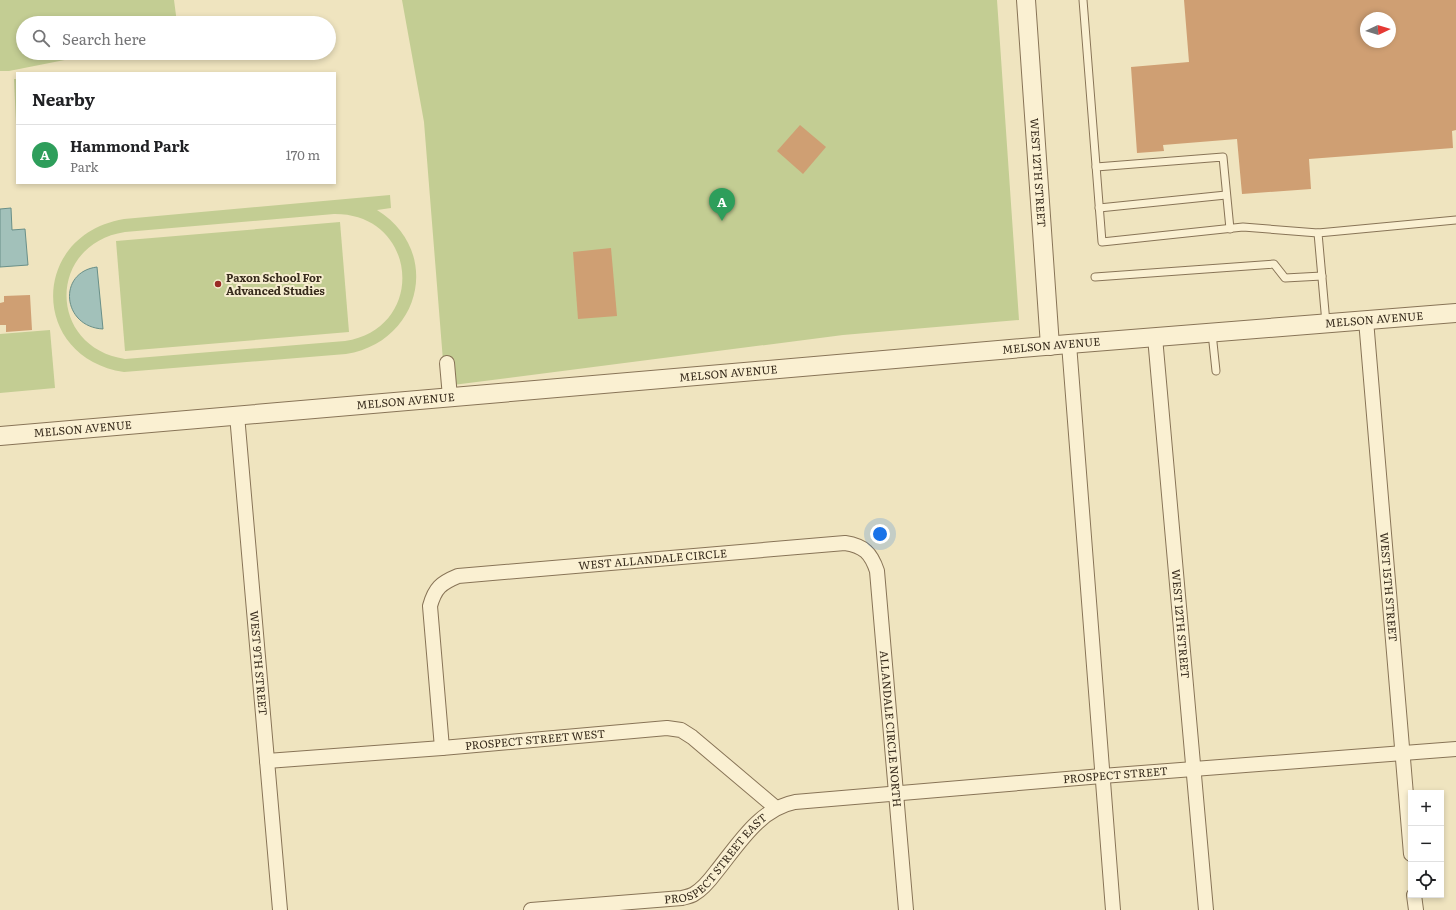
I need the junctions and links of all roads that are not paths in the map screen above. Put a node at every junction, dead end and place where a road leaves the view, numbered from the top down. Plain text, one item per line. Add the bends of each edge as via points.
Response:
1 (1026, 0) edge
2 (1083, 0) edge
3 (1096, 167) junction
4 (1226, 195) junction
5 (1099, 208) junction
6 (1456, 220) edge
7 (1230, 228) junction
8 (1318, 233) junction
9 (1322, 276) junction
10 (1095, 277) dead end
11 (1456, 313) edge
12 (1366, 320) junction
13 (1326, 324) junction
14 (1212, 333) junction
15 (1155, 337) junction
16 (1069, 344) junction
17 (1050, 346) junction
18 (448, 363) dead end
19 (1216, 371) dead end
20 (450, 397) junction
21 (237, 415) junction
22 (0, 436) edge
23 (866, 550) joint
24 (442, 748) junction
25 (1456, 749) edge
26 (1402, 754) junction
27 (267, 761) junction
28 (1193, 769) junction
29 (1102, 776) junction
30 (896, 794) junction
31 (776, 808) junction
32 (1408, 826) edge
33 (1414, 898) edge
34 (280, 910) edge
35 (531, 910) edge
36 (906, 910) edge
37 (1113, 910) edge
38 (1206, 910) edge
39 (1416, 910) edge

1 - 17 street, WEST 12TH STREET
2 - 3 lane
3 - 4 lane via 1223,157
3 - 5 lane
4 - 5 lane
4 - 7 lane
5 - 7 lane via 1102,242
6 - 8 lane
7 - 8 lane
8 - 9 lane
9 - 10 lane via 1285,278 1274,264
9 - 13 lane
11 - 12 street, MELSON AVENUE
12 - 13 street, MELSON AVENUE
12 - 26 street, WEST 15TH STREET
13 - 14 street, MELSON AVENUE
14 - 15 street, MELSON AVENUE
14 - 19 lane
15 - 16 street, MELSON AVENUE
15 - 28 street, WEST 12TH STREET
16 - 17 street, MELSON AVENUE
16 - 29 street
17 - 20 street, MELSON AVENUE
18 - 20 street
20 - 21 street, MELSON AVENUE
21 - 22 street, MELSON AVENUE
21 - 27 street, WEST 9TH STREET
23 - 24 street, WEST ALLANDALE CIRCLE via 855,544 845,543 458,576 447,580 433,594 430,606
23 - 30 street, ALLANDALE CIRCLE NORTH via 874,560 877,571
24 - 27 street, PROSPECT STREET WEST
24 - 31 street, PROSPECT STREET WEST via 667,728 681,730
25 - 26 street, PROSPECT STREET
26 - 28 street, PROSPECT STREET
26 - 32 street, WEST 15TH STREET
27 - 34 street, WEST 9TH STREET
28 - 29 street, PROSPECT STREET
28 - 38 street, WEST 12TH STREET
29 - 30 street, PROSPECT STREET
29 - 37 street
30 - 31 street, PROSPECT STREET via 796,802
30 - 36 street, ALLANDALE CIRCLE NORTH
31 - 35 street, PROSPECT STREET EAST via 751,830 705,885 694,894 682,898
33 - 39 street

